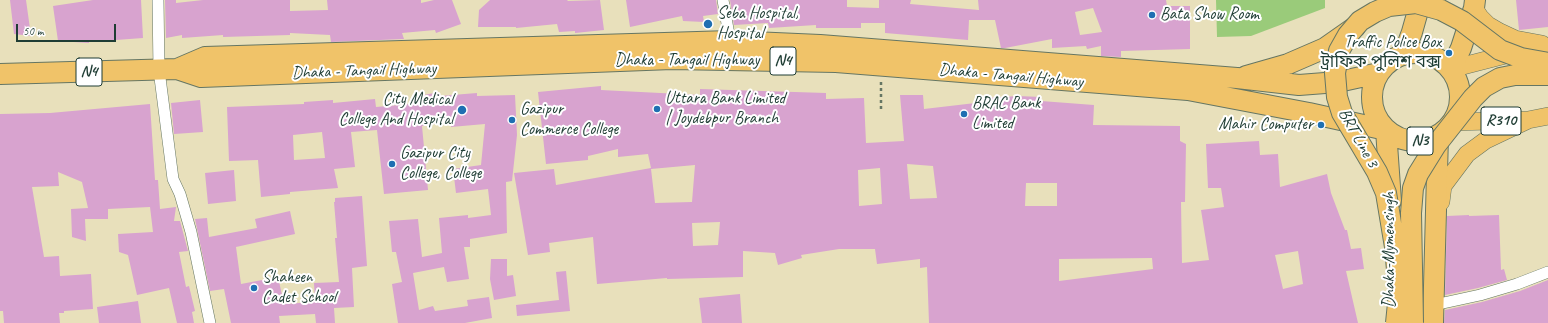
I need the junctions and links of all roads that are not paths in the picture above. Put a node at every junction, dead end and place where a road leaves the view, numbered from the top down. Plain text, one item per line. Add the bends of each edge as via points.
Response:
1 (158, 0) edge
2 (723, 0) edge
3 (1408, 0) edge
4 (1421, 0) edge
5 (1385, 3) edge
6 (1475, 4) edge
7 (730, 42) junction
8 (1548, 46) edge
9 (1399, 56) junction
10 (1548, 63) edge
11 (1451, 69) junction
12 (168, 70) junction
13 (0, 74) edge
14 (1379, 74) junction
15 (1548, 75) edge
16 (1237, 78) junction
17 (1548, 116) edge
18 (1528, 120) junction
19 (1453, 122) junction
20 (1386, 130) junction
21 (1438, 136) junction
22 (1436, 235) junction
23 (1548, 272) edge
24 (1434, 314) edge
25 (210, 323) edge
26 (1389, 323) edge
27 (1396, 323) edge
28 (1413, 323) edge

1 - 12 street
2 - 7 street
3 - 5 highway, bridge
4 - 9 highway, N3 via 1405,51
5 - 10 highway, BRT Line 3, bridge via 1416,3 1440,10 1462,21 1500,50 1521,58
5 - 16 highway via 1325,48 1288,64
5 - 27 highway, BRT Line 3, bridge via 1360,21 1348,35 1339,51 1335,74 1337,97 1342,113 1377,172 1386,193 1395,247 1398,293
6 - 8 main road via 1480,17 1500,32 1515,39
6 - 11 highway via 1461,48
7 - 12 highway, Dhaka - Tangail Highway / N4 via 205,57
7 - 16 highway, Dhaka - Tangail Highway / N4 via 820,45
8 - 11 main road
9 - 11 highway, N3 via 1427,54
9 - 14 highway, N3 via 1384,66
11 - 19 highway, N3 via 1458,81 1461,95 1459,110
12 - 13 highway, Dhaka - Tangail Highway / N4
12 - 20 highway, Dhaka - Tangail Highway / N4 via 201,77 672,59 836,62 1188,90 1309,112
12 - 25 street via 173,179 191,232
14 - 16 highway, Dhaka - Tangail Highway / N4 via 1338,82 1299,85
14 - 20 highway, N3 via 1374,84 1373,109
15 - 28 highway, bridge via 1515,75 1500,78 1484,87 1436,145 1418,174 1412,188 1411,213
17 - 18 main road, R310
18 - 19 main road, R310
18 - 22 main road via 1486,140 1467,154 1443,186
19 - 21 highway, N3
20 - 21 highway, N3 via 1397,138 1411,142 1425,141
20 - 26 highway, Dhaka-Mymensingh / N3 via 1393,256
21 - 22 highway, N3
22 - 24 highway, N3
23 - 24 street

